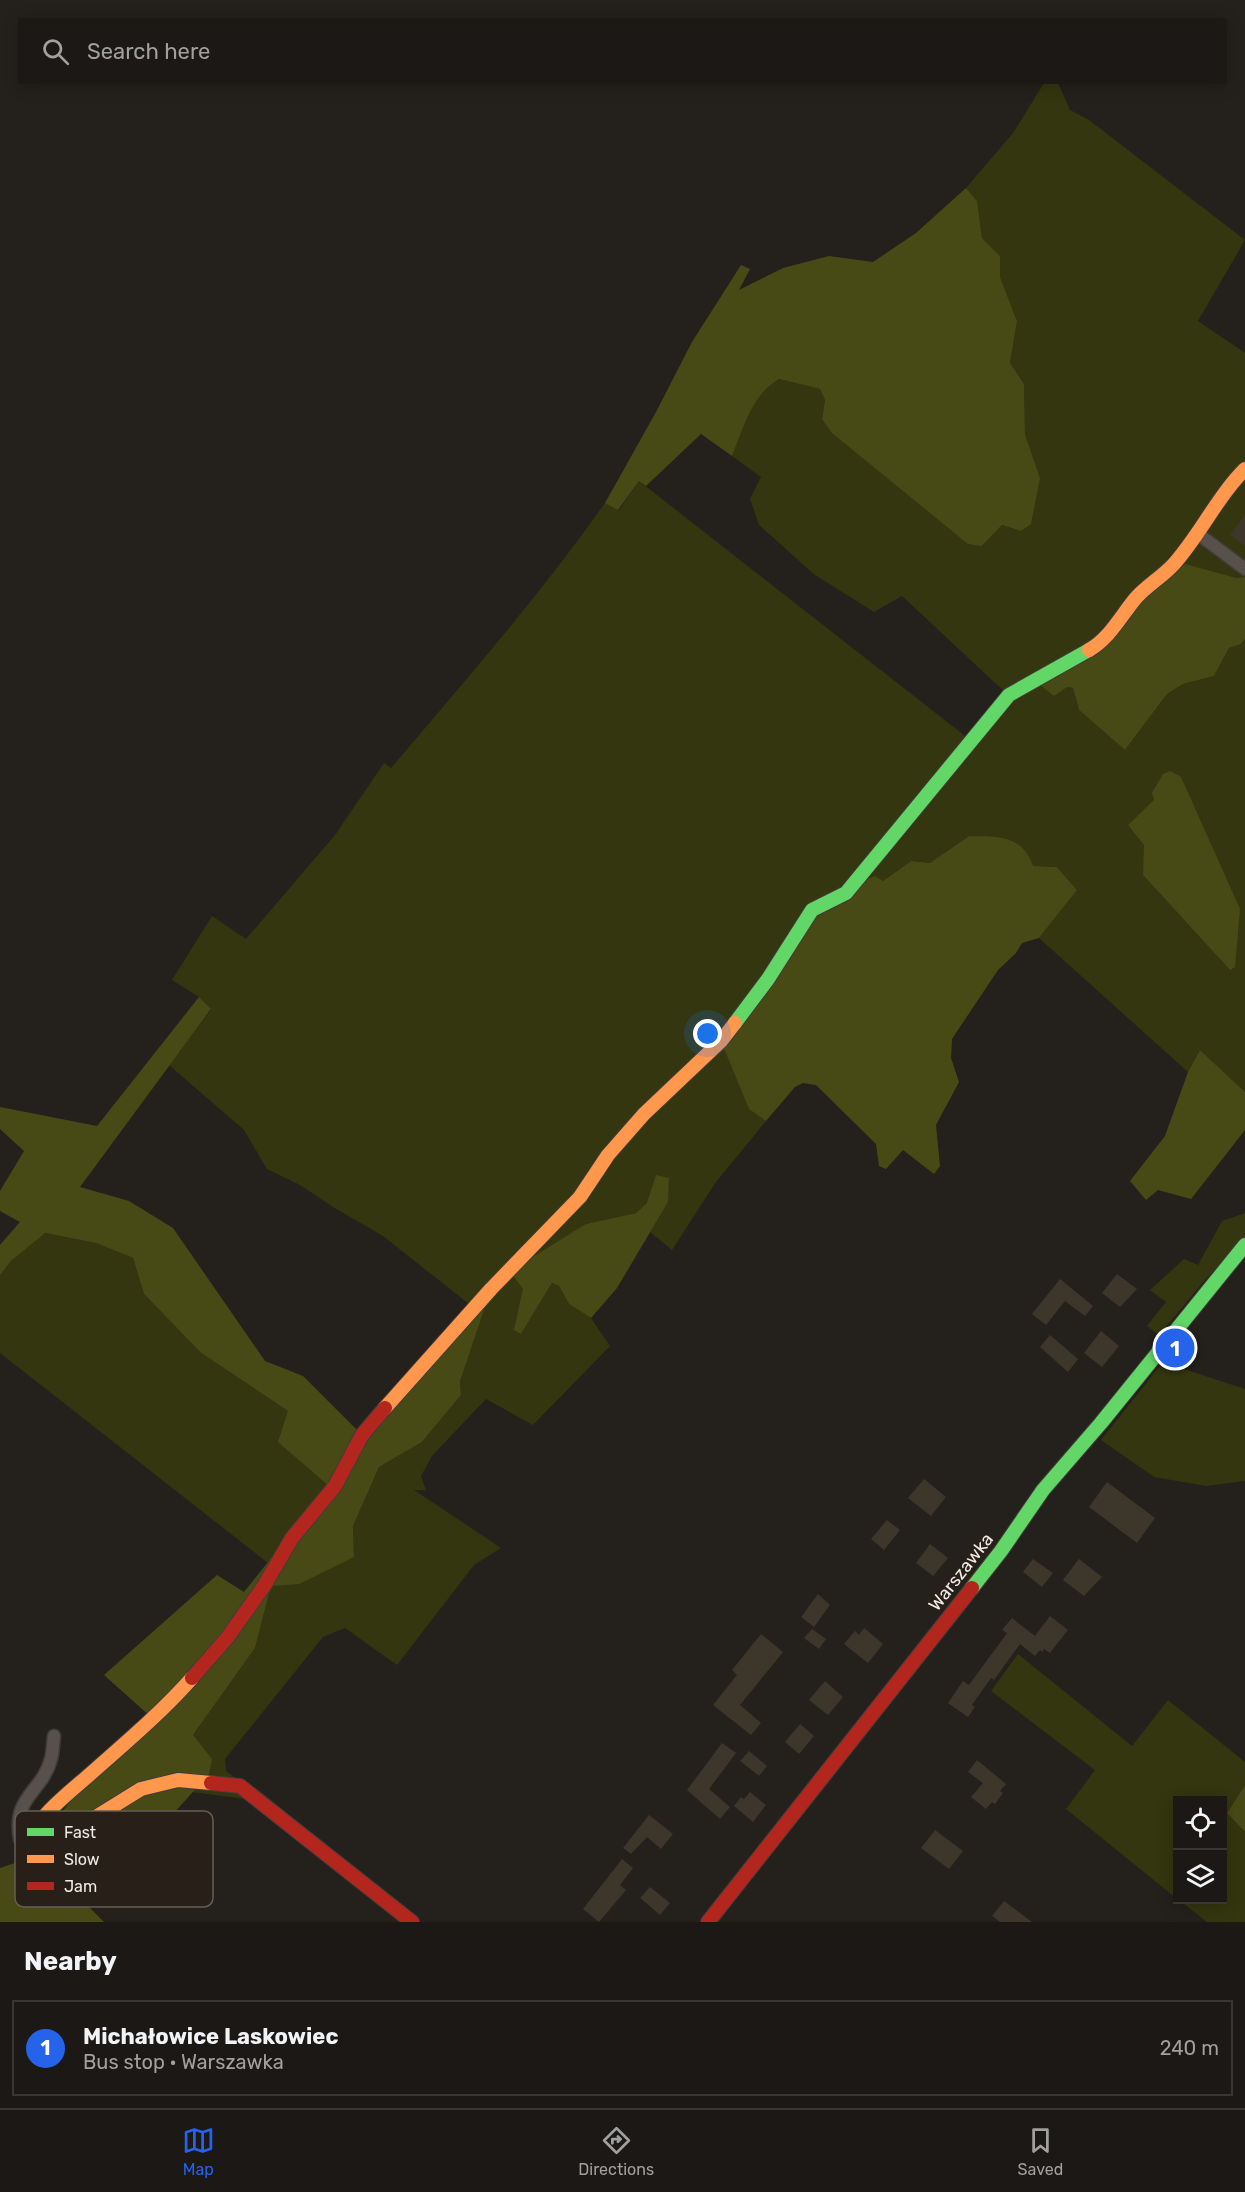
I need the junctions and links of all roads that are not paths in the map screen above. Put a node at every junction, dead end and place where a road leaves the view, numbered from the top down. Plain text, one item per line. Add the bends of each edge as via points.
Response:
1 (1245, 469) edge
2 (1197, 533) junction
3 (1245, 569) edge
4 (1245, 1245) edge
5 (54, 1736) dead end
6 (19, 1811) edge
7 (49, 1811) edge
8 (106, 1811) edge
9 (412, 1922) edge
10 (708, 1922) edge

1 - 2 street
2 - 3 street
2 - 7 street via 1172,566 1137,597 1099,644 1008,695 846,893 812,910 722,1041 644,1114 608,1155 580,1197 491,1289 362,1436 335,1486 292,1538 227,1638 169,1704
4 - 10 street, Warszawka via 1043,1490 1001,1551
5 - 6 street via 51,1760
8 - 9 street via 141,1790 178,1780 240,1786

